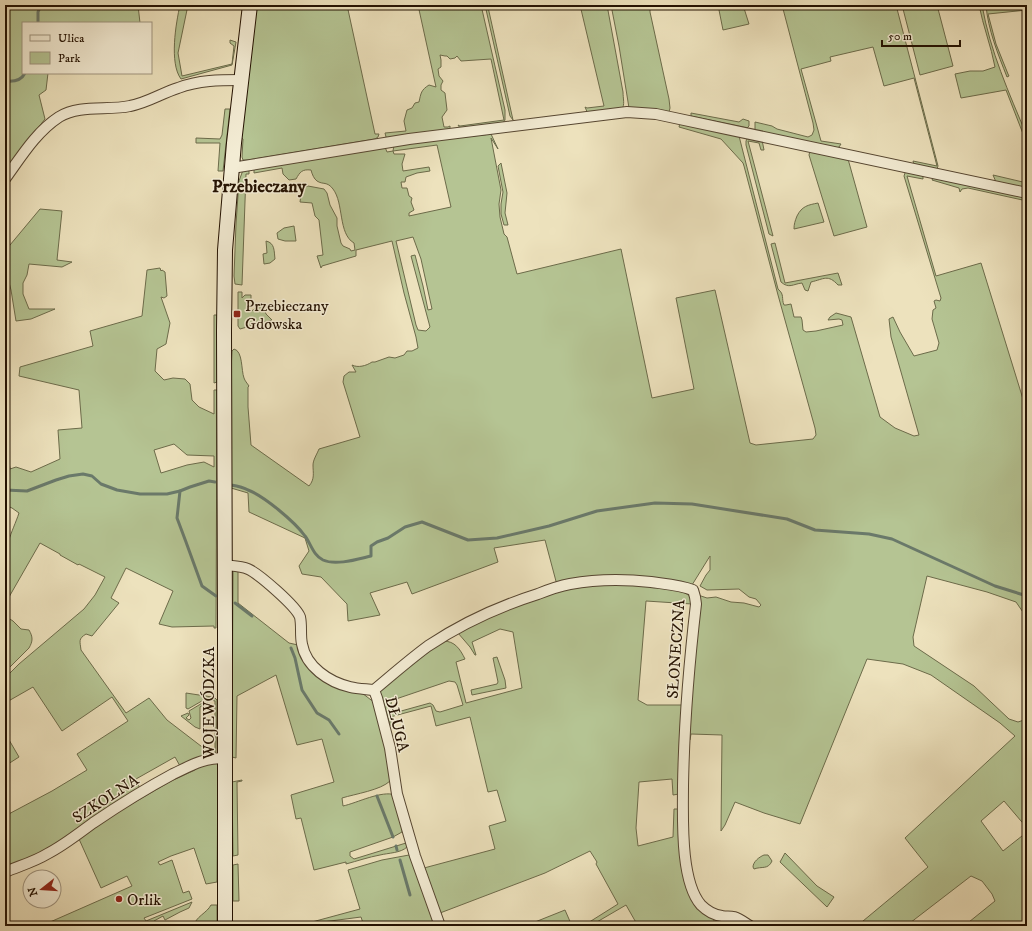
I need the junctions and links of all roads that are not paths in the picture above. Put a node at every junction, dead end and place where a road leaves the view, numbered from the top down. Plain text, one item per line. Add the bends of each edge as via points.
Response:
1 (250, 5) edge
2 (241, 80) junction
3 (232, 168) junction
4 (5, 179) edge
5 (1027, 193) edge
6 (224, 565) junction
7 (374, 690) junction
8 (225, 758) junction
9 (5, 872) edge
10 (226, 926) edge
11 (440, 926) edge
12 (750, 926) edge

1 - 2 main road, WOJEWÓDZKA
2 - 3 main road, WOJEWÓDZKA
2 - 4 street via 212,80 179,87 131,106 68,113 53,121 35,138
3 - 5 street via 409,139 627,112 656,114
3 - 6 main road, WOJEWÓDZKA via 225,257
6 - 7 street, DŁUGA via 249,569 291,604 300,617 302,645 307,659 323,675 350,687
6 - 8 main road, WOJEWÓDZKA
7 - 11 street, DŁUGA via 390,748 397,794 415,856
7 - 12 street, SŁONECZNA via 424,649 459,628 496,609 543,592 589,581 614,580 686,587 693,590 696,604 684,737 685,854 692,889 701,904 716,915 734,917
8 - 9 street, SZKOLNA via 202,761 164,779 48,854
8 - 10 main road, WOJEWÓDZKA

